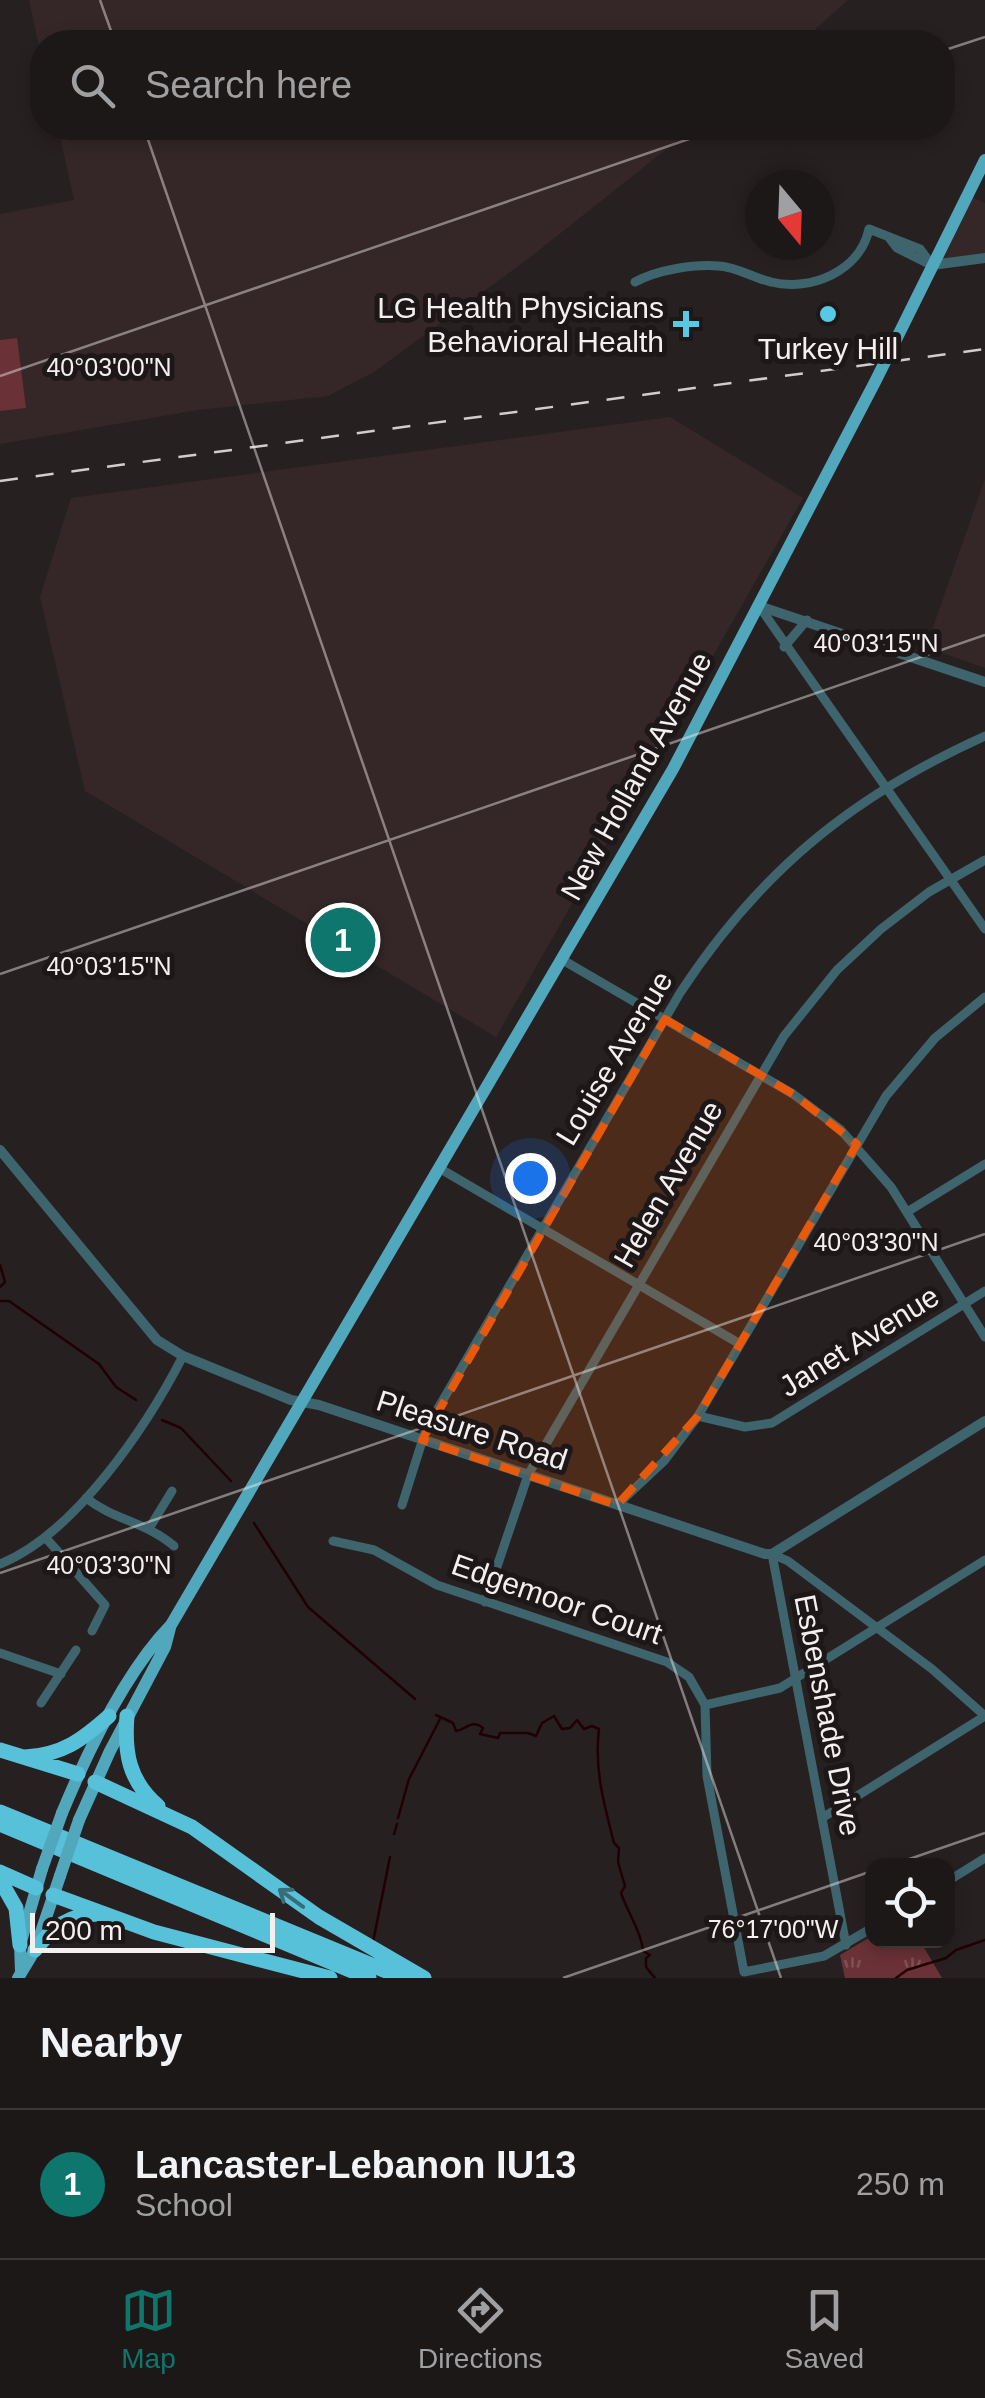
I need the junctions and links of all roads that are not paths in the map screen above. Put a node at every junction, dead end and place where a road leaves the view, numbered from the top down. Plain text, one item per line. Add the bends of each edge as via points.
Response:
1 (985, 160) edge
2 (985, 258) edge
3 (932, 265) junction
4 (635, 282) dead end
5 (758, 606) junction
6 (807, 620) junction
7 (784, 647) junction
8 (985, 682) edge
9 (985, 736) edge
10 (885, 788) junction
11 (985, 860) edge
12 (950, 880) junction
13 (985, 929) edge
14 (561, 959) junction
15 (985, 997) edge
16 (665, 1019) junction
17 (760, 1075) junction
18 (857, 1144) junction
19 (0, 1150) edge
20 (985, 1164) edge
21 (439, 1168) junction
22 (907, 1212) junction
23 (542, 1228) junction
24 (638, 1284) junction
25 (985, 1291) edge
26 (964, 1304) junction
27 (985, 1337) edge
28 (740, 1344) junction
29 (183, 1356) junction
30 (303, 1402) junction
31 (698, 1416) junction
32 (985, 1420) edge
33 (422, 1440) junction
34 (528, 1475) junction
35 (172, 1491) dead end
36 (86, 1498) junction
37 (616, 1504) junction
38 (402, 1506) dead end
39 (150, 1528) junction
40 (45, 1537) junction
41 (333, 1541) dead end
42 (174, 1546) dead end
43 (772, 1554) junction
44 (985, 1560) edge
45 (0, 1564) edge
46 (486, 1602) junction
47 (171, 1625) junction
48 (877, 1628) junction
49 (92, 1630) dead end
50 (76, 1650) dead end
51 (0, 1654) edge
52 (61, 1674) junction
53 (796, 1679) junction
54 (42, 1703) dead end
55 (705, 1705) junction
56 (109, 1716) junction
57 (127, 1716) junction
58 (985, 1716) edge
59 (0, 1750) edge
60 (26, 1757) junction
61 (78, 1774) junction
62 (96, 1782) junction
63 (0, 1812) edge
64 (165, 1812) junction
65 (822, 1818) junction
66 (0, 1824) edge
67 (985, 1858) edge
68 (0, 1872) edge
69 (955, 1877) edge
70 (0, 1880) edge
71 (36, 1888) junction
72 (54, 1895) junction
73 (104, 1914) junction
74 (865, 1933) edge
75 (846, 1945) junction
76 (27, 1948) junction
77 (369, 1964) edge
78 (20, 1974) edge
79 (330, 1978) edge
80 (403, 1978) edge
81 (424, 1978) edge

1 - 3 main road, New Holland Avenue
2 - 3 street
3 - 4 street via 920,249 869,228 852,262 818,280 774,283 716,266
3 - 5 main road, New Holland Avenue
5 - 6 street
5 - 7 street
5 - 14 main road, New Holland Avenue via 652,808
6 - 7 street
6 - 8 street
7 - 10 street
9 - 10 street, Louise Avenue
10 - 12 street
10 - 16 street, Louise Avenue via 808,844 745,904
11 - 12 street, Helen Avenue
12 - 13 street
12 - 17 street, Helen Avenue via 837,970
14 - 16 street
14 - 21 main road, New Holland Avenue
15 - 18 street via 915,1060
16 - 17 street
16 - 23 street, Louise Avenue
17 - 18 street
17 - 24 street, Helen Avenue
18 - 22 street
18 - 28 street
19 - 29 street, Pleasure Road via 143,1326
20 - 22 street
21 - 23 street
21 - 30 main road, New Holland Avenue
22 - 26 street
23 - 24 street
23 - 33 street, Louise Avenue
24 - 28 street
24 - 34 street, Helen Avenue
25 - 26 street, Janet Avenue
26 - 27 street
26 - 31 street, Janet Avenue via 772,1422 745,1427
28 - 31 street
29 - 30 street, Pleasure Road
29 - 36 street via 147,1418
30 - 33 street, Pleasure Road
30 - 47 main road, New Holland Avenue
31 - 37 street via 664,1461
32 - 43 street
33 - 34 street, Pleasure Road
33 - 38 street, Louise Avenue
34 - 37 street, Pleasure Road
34 - 46 street, Helen Avenue
35 - 39 street
36 - 39 street via 105,1513
36 - 40 street
37 - 43 street, Pleasure Road
39 - 42 street
40 - 45 street
40 - 49 street via 105,1606
41 - 46 street, Edgemoor Court via 374,1550 430,1582
43 - 48 street
43 - 53 street, Esbenshade Drive
44 - 48 street
46 - 55 street, Edgemoor Court via 667,1662 689,1678
47 - 56 main road
47 - 57 main road
48 - 53 street
48 - 58 street
50 - 52 street
51 - 52 street
52 - 54 street
53 - 55 street via 770,1692
53 - 65 street, Esbenshade Drive
55 - 75 street via 708,1776 744,1972 817,1959
56 - 60 highway via 70,1748
56 - 61 main road
57 - 62 main road
57 - 64 highway via 133,1775
58 - 65 street
59 - 60 highway
60 - 61 highway
61 - 62 main road
61 - 71 main road, bridge
62 - 64 highway
62 - 72 main road, bridge
63 - 77 highway
77 -> 64 highway via 298,1903
65 - 75 street, Esbenshade Drive
66 - 77 highway
67 - 69 street
68 - 71 highway
70 - 76 highway
71 - 72 main road
71 - 76 main road
72 - 73 highway
72 - 76 main road
73 - 76 highway via 61,1923
73 - 79 highway
74 - 75 street
76 - 78 main road
77 - 80 highway
77 - 81 highway

